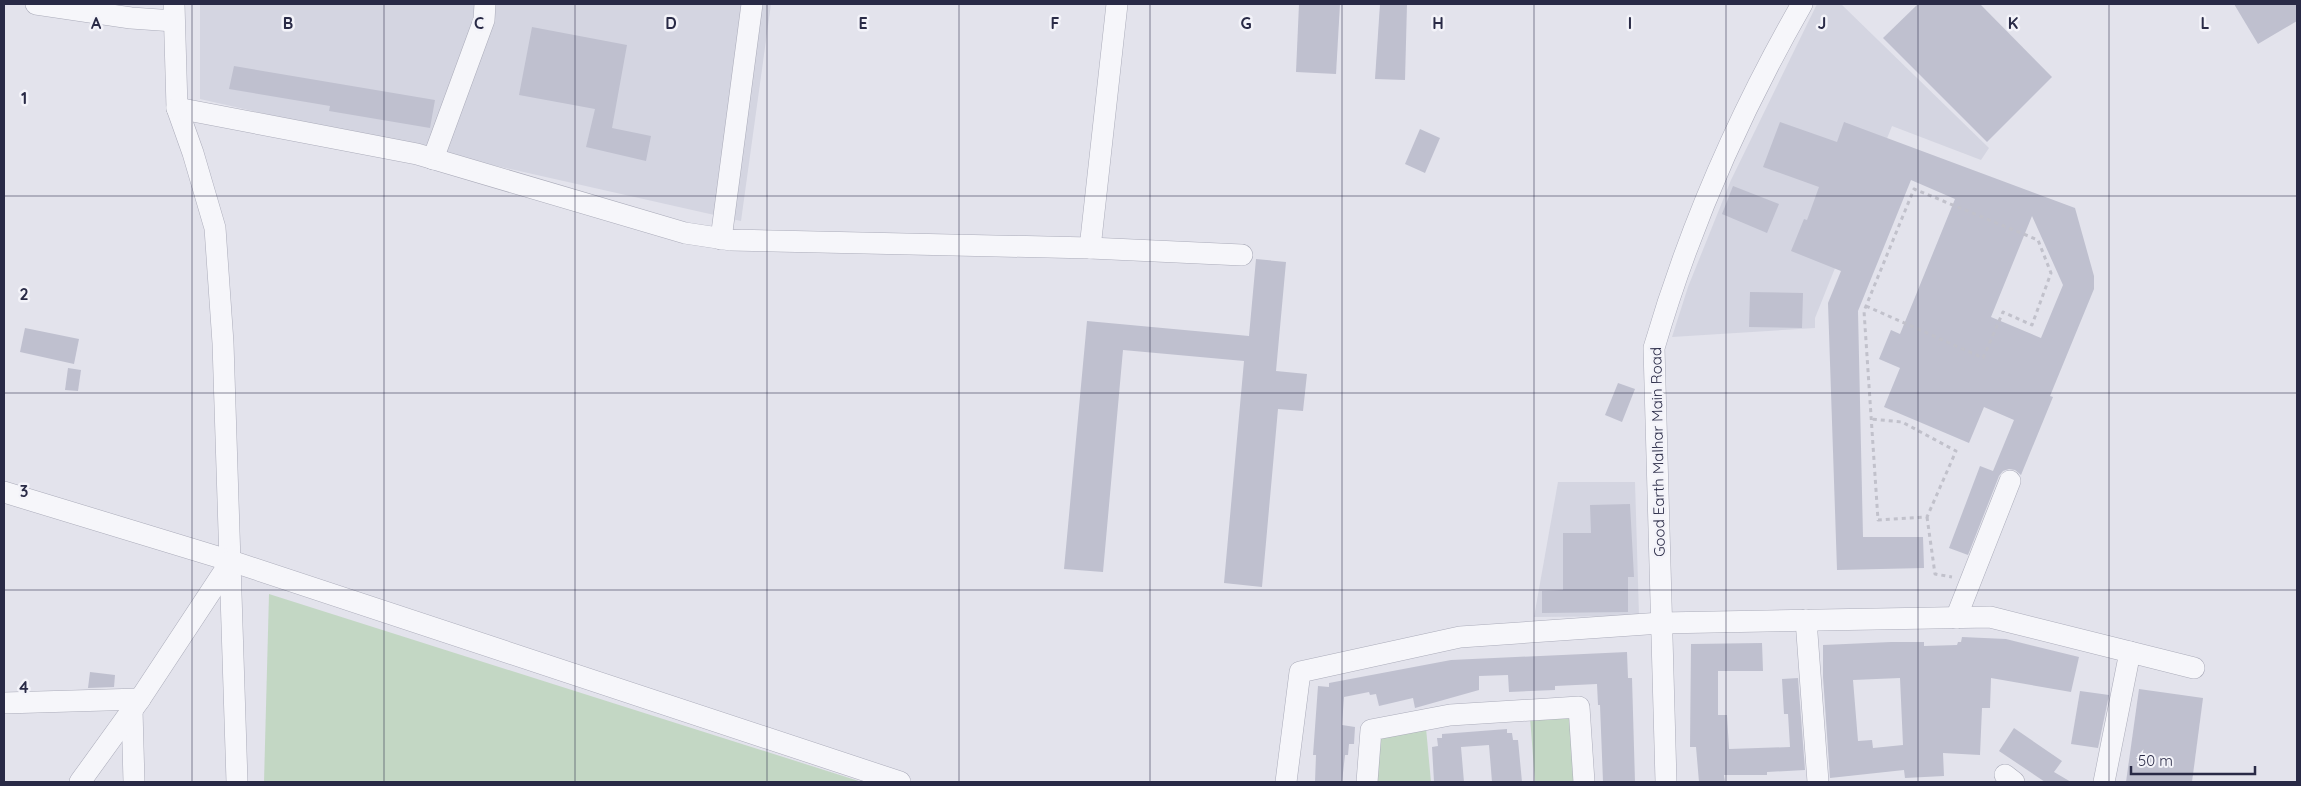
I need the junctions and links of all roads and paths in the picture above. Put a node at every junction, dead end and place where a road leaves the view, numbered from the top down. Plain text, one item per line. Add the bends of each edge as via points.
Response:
1 (36, 4) edge
2 (485, 4) edge
3 (752, 4) edge
4 (1117, 4) edge
5 (1802, 4) edge
6 (174, 12) edge
7 (177, 108) junction
8 (433, 158) junction
9 (721, 239) junction
10 (1090, 248) junction
11 (1242, 255) dead end
12 (1866, 306) junction
13 (1871, 419) junction
14 (2010, 480) dead end
15 (4, 492) edge
16 (1927, 516) junction
17 (232, 560) junction
18 (1970, 581) junction
19 (1956, 618) junction
20 (1806, 620) junction
21 (1661, 623) junction
22 (2130, 652) junction
23 (2194, 668) dead end
24 (4, 703) edge
25 (136, 704) junction
26 (80, 782) edge
27 (134, 782) edge
28 (237, 782) edge
29 (900, 782) edge
30 (1286, 782) edge
31 (1367, 782) edge
32 (1584, 782) edge
33 (1666, 782) edge
34 (1818, 782) edge
35 (2104, 782) edge

1 - 6 street via 131,18
2 - 8 street via 484,20
3 - 9 street
4 - 10 street
5 - 21 street, Good Earth Malhar Main Road via 1768,63 1716,175 1672,286 1654,348
6 - 7 street
7 - 8 street
7 - 17 street via 215,228
8 - 9 street via 685,233
9 - 10 street
10 - 11 street
12 - 12 path via 1983,358 2003,312 2032,325 2051,272 2038,240 1914,189
12 - 13 path
13 - 16 path via 1878,520
13 - 16 path via 1902,422 1956,451
14 - 18 street
15 - 17 street
16 - 18 path via 1935,574
17 - 25 street
17 - 28 street
17 - 29 street
18 - 19 street
19 - 20 street
19 - 22 street via 1990,617
20 - 21 street
20 - 34 street
21 - 30 street via 1460,637 1300,672
21 - 33 street, Good Earth Malhar Main Road
22 - 23 street
22 - 35 street
24 - 25 street
25 - 26 street
25 - 27 street
31 - 32 street via 1372,730 1450,715 1580,707

